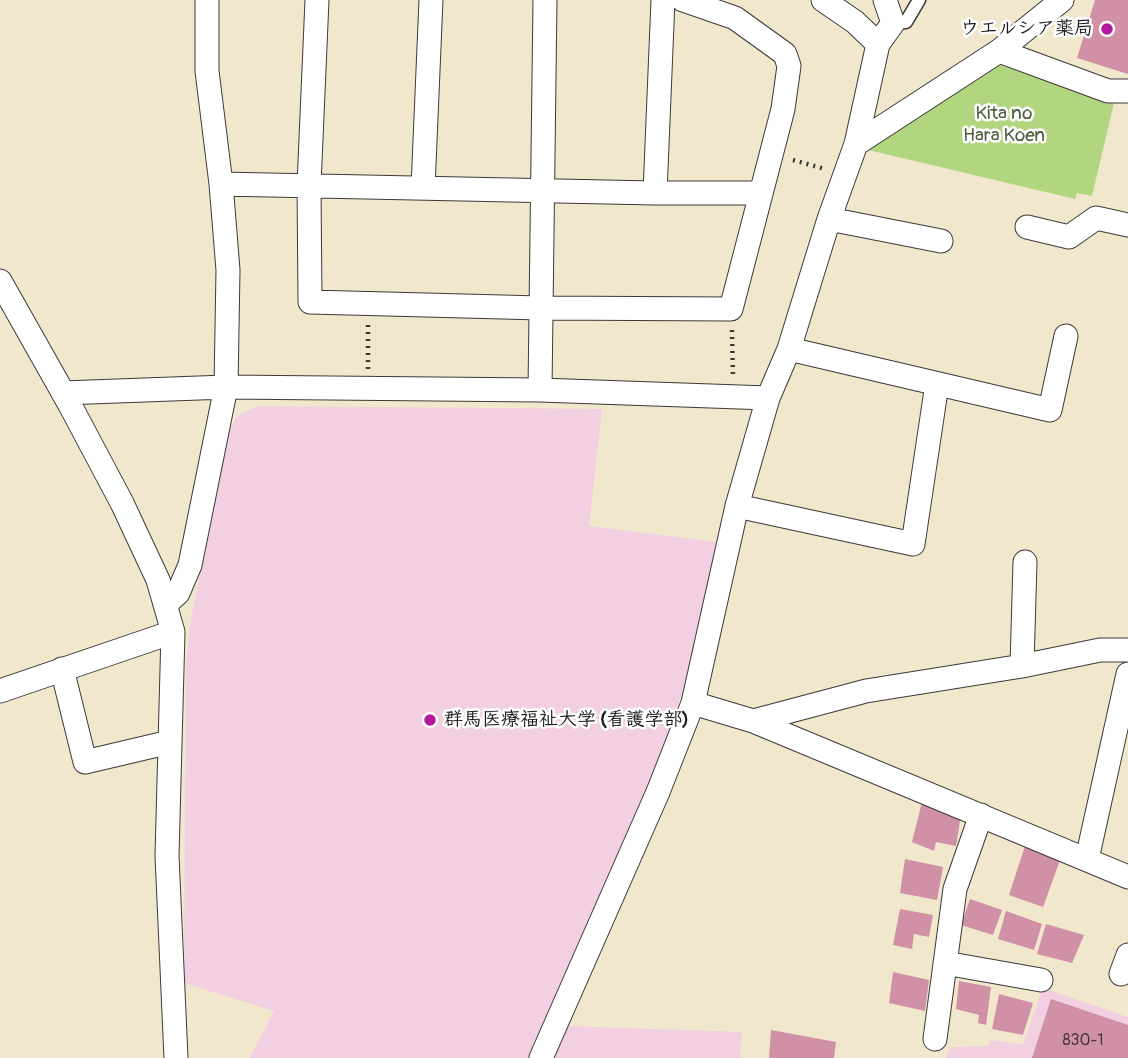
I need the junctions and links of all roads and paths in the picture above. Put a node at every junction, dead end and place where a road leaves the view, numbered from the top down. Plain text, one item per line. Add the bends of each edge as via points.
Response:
1 (207, 0) edge
2 (317, 0) edge
3 (431, 0) edge
4 (545, 0) edge
5 (663, 0) edge
6 (683, 0) edge
7 (823, 0) edge
8 (885, 0) edge
9 (919, 0) edge
10 (1062, 0) edge
11 (893, 23) junction
12 (878, 44) junction
13 (999, 51) junction
14 (1128, 91) edge
15 (856, 144) junction
16 (772, 154) junction
17 (845, 174) junction
18 (221, 184) junction
19 (309, 185) junction
20 (422, 188) junction
21 (542, 191) junction
22 (761, 193) junction
23 (655, 194) junction
24 (829, 219) junction
25 (1128, 225) edge
26 (1027, 227) dead end
27 (941, 241) dead end
28 (0, 281) edge
29 (368, 303) junction
30 (541, 308) junction
31 (731, 309) junction
32 (1066, 336) dead end
33 (789, 349) junction
34 (937, 384) junction
35 (226, 387) junction
36 (368, 389) junction
37 (540, 390) junction
38 (63, 393) junction
39 (734, 397) junction
40 (768, 398) junction
41 (737, 506) junction
42 (1025, 562) dead end
43 (166, 604) junction
44 (173, 632) junction
45 (1128, 650) edge
46 (1022, 666) junction
47 (62, 669) junction
48 (1128, 674) edge
49 (0, 691) edge
50 (692, 703) junction
51 (753, 721) junction
52 (170, 743) junction
53 (981, 815) junction
54 (1087, 859) junction
55 (1128, 877) edge
56 (945, 963) junction
57 (1041, 980) dead end
58 (935, 1039) dead end
59 (176, 1058) edge
60 (541, 1058) edge

1 - 18 street via 208,71
2 - 19 street
3 - 20 street
4 - 21 street
5 - 23 street
6 - 16 street via 735,18 785,54 789,66
7 - 12 street
8 - 11 street
9 - 11 lane via 906,22
10 - 13 street
11 - 12 street
12 - 15 street
13 - 14 street via 1108,91
13 - 15 street
15 - 17 street
16 - 17 path
16 - 22 street
17 - 24 street
18 - 19 street
18 - 35 street via 228,270
19 - 20 street
19 - 29 street via 310,302
20 - 21 street
21 - 23 street
21 - 30 street
22 - 23 street
22 - 31 street
24 - 27 street
24 - 33 street
25 - 26 street via 1096,218 1069,237
28 - 38 street
29 - 30 street
29 - 36 path
30 - 31 street
30 - 37 street
31 - 39 path
32 - 34 street via 1050,410
33 - 34 street
33 - 40 street
34 - 41 street via 913,544
35 - 36 street
35 - 38 street
35 - 43 street via 190,565 178,593
36 - 37 street
37 - 39 street
38 - 43 street via 122,503
39 - 40 street
40 - 41 street
41 - 50 street
42 - 46 street
43 - 44 street
44 - 47 street
44 - 52 street
45 - 46 street via 1100,650
46 - 51 street via 866,691
47 - 49 street
47 - 52 street via 85,762
48 - 54 street
50 - 51 street
50 - 60 street via 658,792
51 - 53 street
52 - 59 street via 167,856
53 - 54 street
53 - 56 street via 955,889
54 - 55 street
56 - 57 street
56 - 58 street

